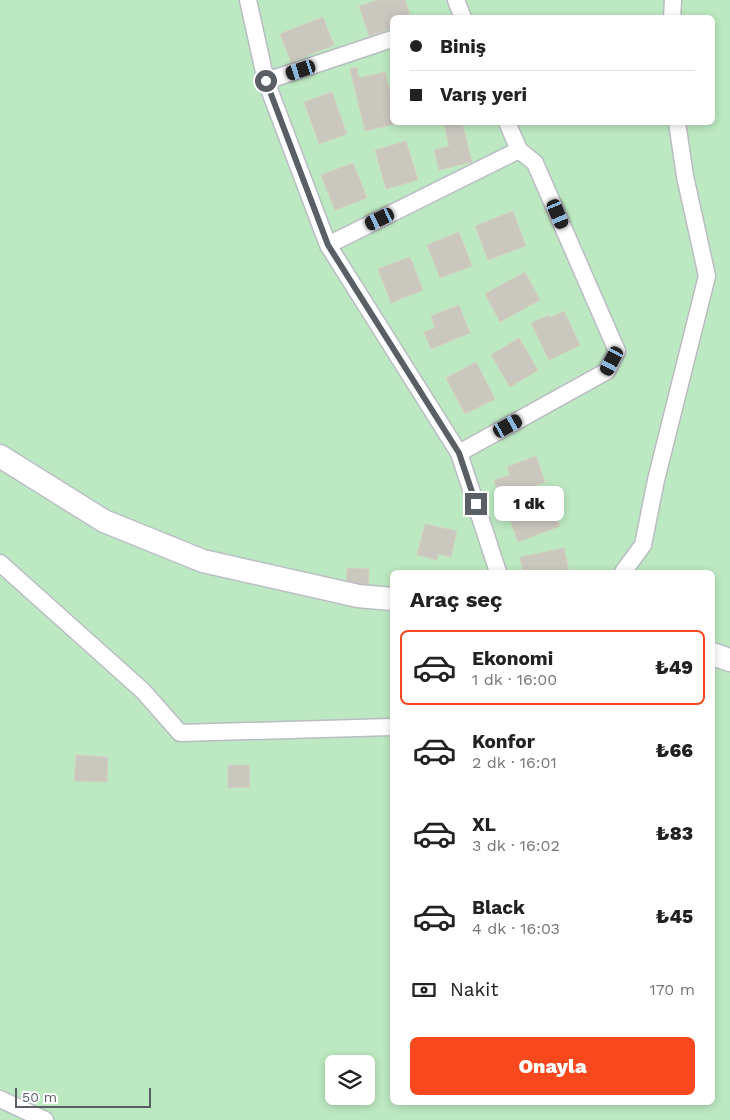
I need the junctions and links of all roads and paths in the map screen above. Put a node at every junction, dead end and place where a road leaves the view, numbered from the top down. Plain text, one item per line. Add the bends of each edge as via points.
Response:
1 (248, 0) edge
2 (456, 0) edge
3 (672, 0) edge
4 (461, 15) edge
5 (672, 15) edge
6 (390, 41) edge
7 (266, 81) junction
8 (509, 125) edge
9 (677, 125) edge
10 (519, 150) junction
11 (328, 245) junction
12 (459, 453) junction
13 (0, 456) edge
14 (0, 563) edge
15 (497, 570) edge
16 (624, 570) edge
17 (390, 598) edge
18 (715, 655) edge
19 (730, 660) edge
20 (390, 727) edge
21 (0, 1099) edge
22 (46, 1120) edge

1 - 7 street
2 - 4 street
3 - 5 street
6 - 7 street
7 - 11 street
8 - 10 street
9 - 16 street via 706,276 643,545
10 - 11 street
10 - 12 street via 535,163 617,351 607,371
11 - 12 street
12 - 15 street
13 - 17 main road via 104,521 203,561 358,596
14 - 20 street via 143,691 180,733
18 - 19 main road
21 - 22 street

